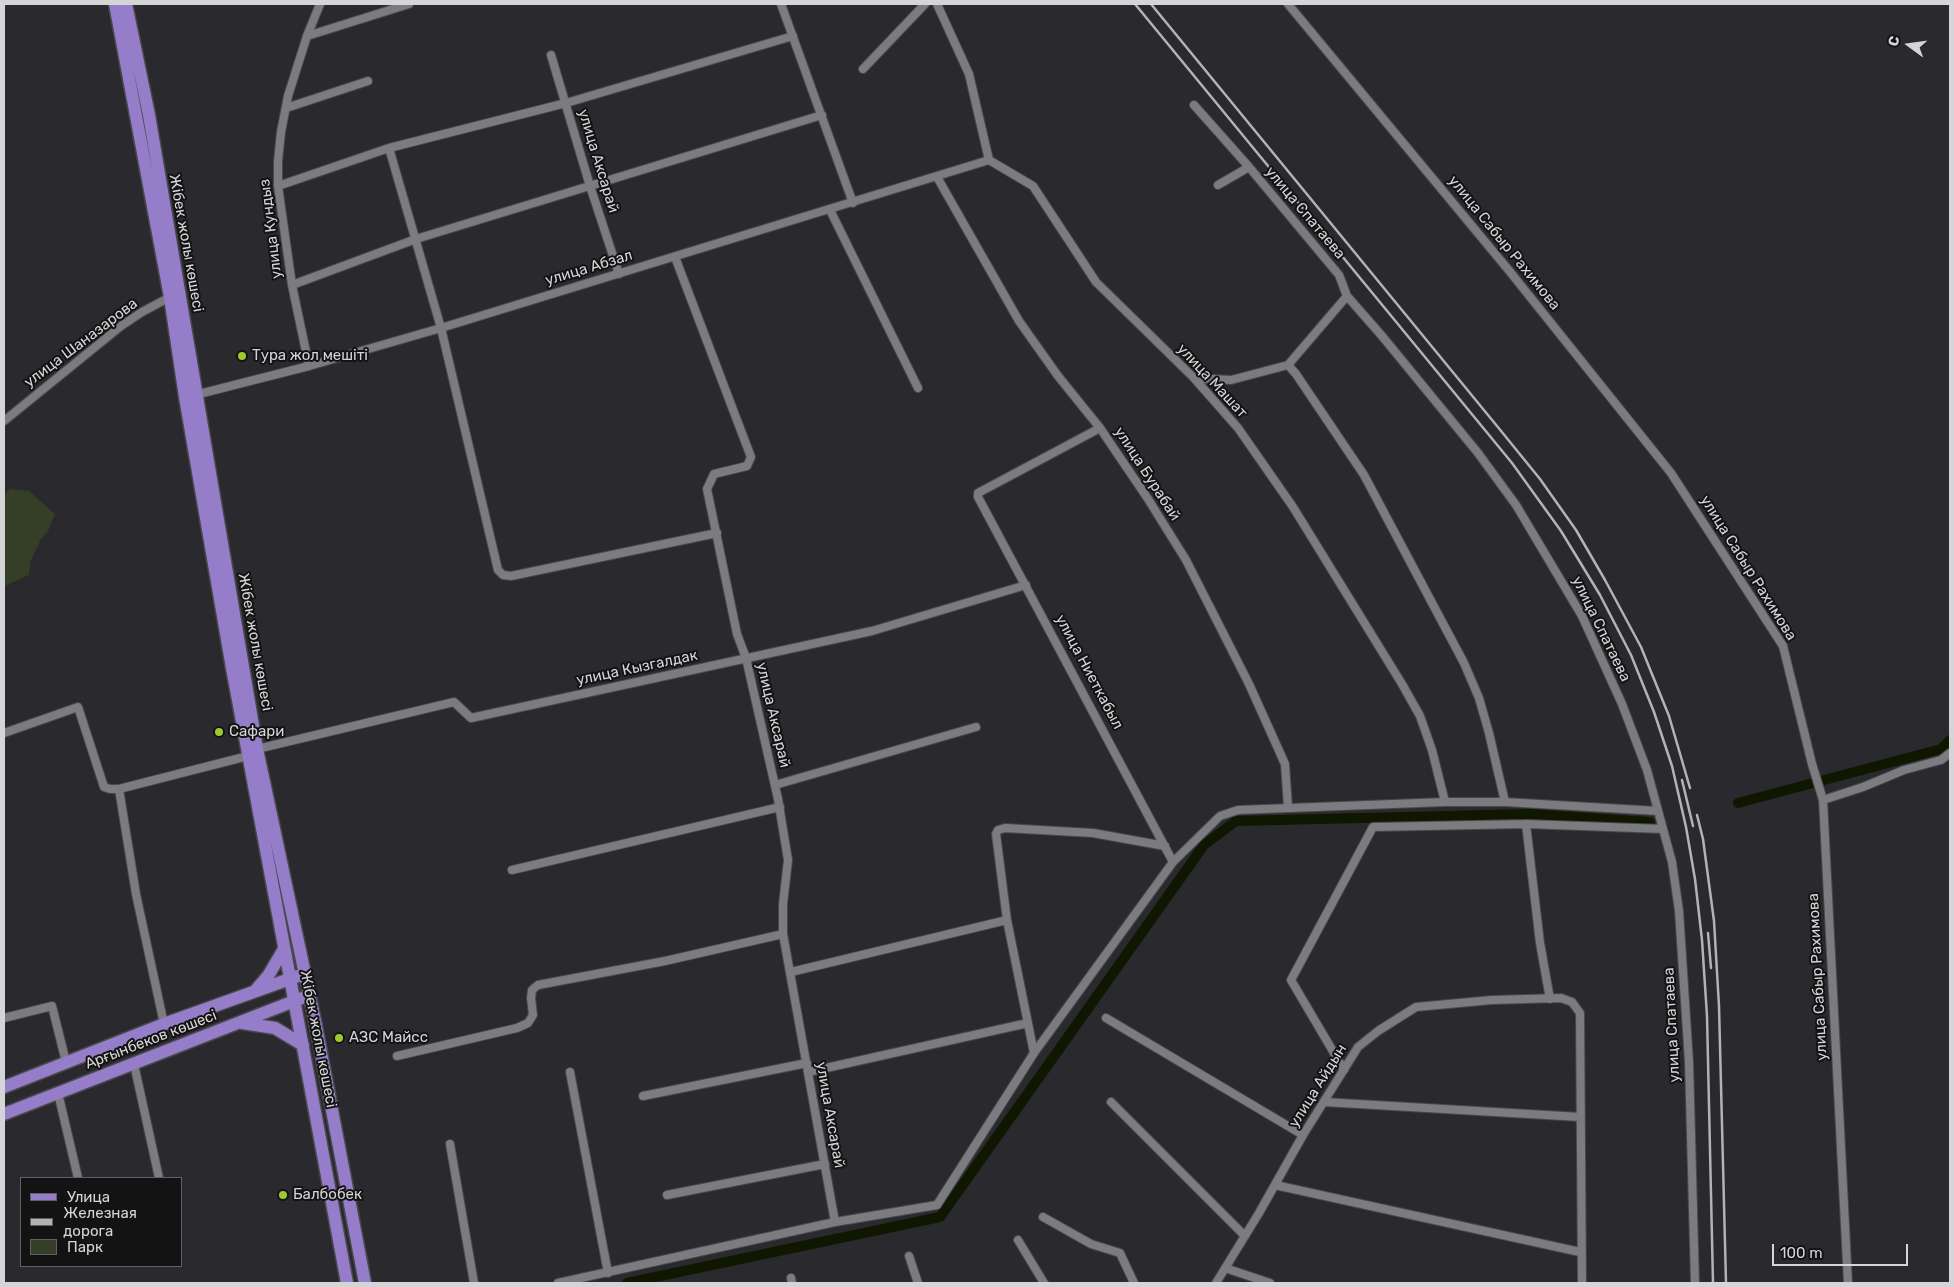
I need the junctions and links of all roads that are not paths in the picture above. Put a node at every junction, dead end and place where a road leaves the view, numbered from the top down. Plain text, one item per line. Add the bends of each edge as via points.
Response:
1 (115, 4) edge
2 (126, 4) edge
3 (320, 4) edge
4 (409, 4) edge
5 (781, 4) edge
6 (926, 4) edge
7 (937, 4) edge
8 (1288, 4) edge
9 (307, 36) junction
10 (793, 36) junction
11 (551, 55) dead end
12 (863, 69) dead end
13 (368, 81) dead end
14 (566, 102) junction
15 (1194, 105) dead end
16 (286, 108) junction
17 (822, 116) junction
18 (389, 148) junction
19 (989, 160) junction
20 (1249, 167) junction
21 (937, 177) junction
22 (1218, 185) dead end
23 (278, 186) junction
24 (590, 186) junction
25 (853, 203) junction
26 (830, 210) junction
27 (416, 240) junction
28 (675, 257) junction
29 (619, 274) junction
30 (292, 285) junction
31 (174, 296) junction
32 (1347, 296) junction
33 (441, 328) junction
34 (1288, 365) junction
35 (309, 366) junction
36 (1194, 378) junction
37 (918, 388) dead end
38 (196, 395) junction
39 (4, 421) edge
40 (1100, 428) junction
41 (717, 534) junction
42 (1026, 584) junction
43 (746, 658) junction
44 (976, 727) dead end
45 (4, 733) edge
46 (253, 753) junction
47 (1950, 753) edge
48 (775, 785) junction
49 (119, 788) junction
50 (1823, 800) junction
51 (1445, 802) junction
52 (1505, 802) junction
53 (780, 807) junction
54 (1288, 807) junction
55 (1658, 811) junction
56 (1526, 824) junction
57 (1663, 829) junction
58 (1164, 846) junction
59 (1173, 862) junction
60 (512, 870) dead end
61 (1007, 920) junction
62 (783, 934) junction
63 (284, 949) junction
64 (791, 972) junction
65 (305, 974) junction
66 (290, 979) junction
67 (255, 992) junction
68 (310, 995) junction
69 (1550, 999) junction
70 (294, 1002) junction
71 (4, 1018) edge
72 (1106, 1018) dead end
73 (240, 1023) junction
74 (1028, 1023) junction
75 (164, 1024) junction
76 (303, 1046) junction
77 (1034, 1053) junction
78 (397, 1056) dead end
79 (66, 1062) junction
80 (807, 1063) junction
81 (134, 1064) junction
82 (1344, 1070) junction
83 (570, 1072) dead end
84 (808, 1072) junction
85 (4, 1087) edge
86 (58, 1093) junction
87 (643, 1096) dead end
88 (1111, 1102) dead end
89 (1324, 1102) junction
90 (4, 1114) edge
91 (1580, 1117) junction
92 (1303, 1135) junction
93 (450, 1144) dead end
94 (824, 1164) junction
95 (78, 1177) edge
96 (159, 1177) edge
97 (1275, 1185) junction
98 (667, 1195) dead end
99 (1043, 1217) dead end
100 (834, 1222) junction
101 (1245, 1236) junction
102 (1018, 1240) dead end
103 (1580, 1252) junction
104 (909, 1256) dead end
105 (1225, 1268) junction
106 (608, 1273) junction
107 (347, 1283) edge
108 (366, 1283) edge
109 (474, 1283) edge
110 (558, 1283) edge
111 (918, 1283) edge
112 (1044, 1283) edge
113 (1134, 1283) edge
114 (1216, 1283) edge
115 (1270, 1283) edge
116 (1582, 1283) edge
117 (1696, 1283) edge
118 (1848, 1283) edge

1 - 31 main road, Жібек жолы көшесі
2 - 31 main road, Жібек жолы көшесі via 148,115
3 - 9 street, улица Кундыз
4 - 9 street
5 - 10 street
6 - 12 street
7 - 19 street via 968,74
8 - 50 street, улица Сабыр Рахимова via 1511,272 1671,473 1784,646
9 - 16 street, улица Кундыз
10 - 14 street
10 - 17 street
11 - 14 street, улица Аксарай
13 - 16 street
14 - 18 street
14 - 24 street, улица Аксарай
15 - 20 street, улица Спатаева
16 - 23 street, улица Кундыз via 281,132
17 - 24 street
17 - 25 street
18 - 23 street
18 - 27 street
19 - 21 street, улица Абзал
19 - 36 street, улица Машат via 1033,186 1096,282
20 - 22 street
20 - 32 street, улица Спатаева via 1339,275
21 - 25 street, улица Абзал
21 - 40 street, улица Бурабай via 1019,321
23 - 30 street, улица Кундыз
24 - 27 street
24 - 29 street, улица Аксарай
25 - 26 street, улица Абзал
26 - 28 street, улица Абзал
26 - 37 street
27 - 30 street
27 - 33 street
28 - 29 street, улица Абзал
28 - 41 street, улица Аксарай via 750,457 747,466 714,474 709,481 707,488
29 - 33 street, улица Абзал
30 - 35 street, улица Кундыз
31 - 38 main road, Жібек жолы көшесі
31 - 39 street, улица Шаназарова via 121,326
31 - 46 main road, Жібек жолы көшесі via 185,397
32 - 34 street
32 - 55 street, улица Спатаева via 1478,453 1526,521 1582,616 1618,695 1647,770
33 - 35 street, улица Абзал
33 - 41 street via 498,570 503,575
34 - 36 street via 1232,380
34 - 52 street via 1364,475 1464,663 1479,698
35 - 38 street, улица Абзал
36 - 51 street, улица Машат via 1238,428 1293,507 1402,684 1420,716
38 - 46 main road, Жібек жолы көшесі
40 - 42 street, улица Ниеткабыл via 978,493
40 - 54 street, улица Бурабай via 1186,560 1249,684 1285,764
41 - 43 street, улица Аксарай via 737,634
42 - 43 street, улица Кызгалдак via 872,631
42 - 58 street, улица Ниеткабыл
43 - 46 street, улица Кызгалдак via 471,718 454,702
43 - 48 street, улица Аксарай
44 - 48 street
45 - 49 street via 78,707 104,787
46 - 49 street
46 - 63 main road, Жібек жолы көшесі
46 - 65 main road, Жібек жолы көшесі
47 - 50 street via 1941,760
48 - 53 street, улица Аксарай
49 - 75 street via 136,894
50 - 118 street, улица Сабыр Рахимова
51 - 52 street
51 - 54 street
52 - 55 street
53 - 60 street
53 - 62 street, улица Аксарай via 788,860
54 - 59 street via 1238,810 1220,816
55 - 57 street, улица Спатаева
56 - 57 street
56 - 69 street
56 - 82 street via 1373,827 1291,980
57 - 117 street, улица Спатаева via 1672,862 1682,947
58 - 59 street, улица Ниеткабыл
58 - 61 street via 1092,833 998,830
59 - 77 street
61 - 64 street
61 - 74 street
62 - 64 street, улица Аксарай
62 - 78 street via 538,985 532,990 533,1015 528,1023
63 - 66 main road, Жібек жолы көшесі
63 - 67 main road
64 - 80 street, улица Аксарай
65 - 66 main road, Арғынбеков көшесі
65 - 68 main road, Жібек жолы көшесі
66 - 67 main road, Арғынбеков көшесі
66 - 70 main road, Жібек жолы көшесі
67 - 75 main road, Арғынбеков көшесі
68 - 70 main road, Арғынбеков көшесі
68 - 108 main road, Жібек жолы көшесі
69 - 82 street, улица Айдын via 1416,1007 1358,1047
69 - 91 street, улица Айдын via 1572,1002 1580,1013
70 - 73 main road, Арғынбеков көшесі
70 - 76 main road, Жібек жолы көшесі
71 - 79 street via 52,1006
72 - 92 street
73 - 76 main road via 275,1028
73 - 81 main road, Арғынбеков көшесі
74 - 77 street
74 - 84 street
75 - 79 main road, Арғынбеков көшесі
76 - 107 main road, Жібек жолы көшесі
77 - 100 street via 937,1205
79 - 85 main road, Арғынбеков көшесі
80 - 84 street, улица Аксарай
80 - 87 street
81 - 86 main road, Арғынбеков көшесі
81 - 96 street
82 - 89 street, улица Айдын
83 - 106 street
84 - 94 street, улица Аксарай
86 - 90 main road, Арғынбеков көшесі
86 - 95 street
88 - 101 street
89 - 91 street
89 - 92 street, улица Айдын
91 - 103 street
92 - 97 street, улица Айдын
93 - 109 street
94 - 98 street
94 - 100 street, улица Аксарай
97 - 101 street, улица Айдын
97 - 103 street
99 - 113 street via 1091,1244 1120,1253
100 - 106 street
101 - 105 street, улица Айдын
102 - 112 street
103 - 116 street
104 - 111 street
105 - 114 street, улица Айдын
105 - 115 street
106 - 110 street

